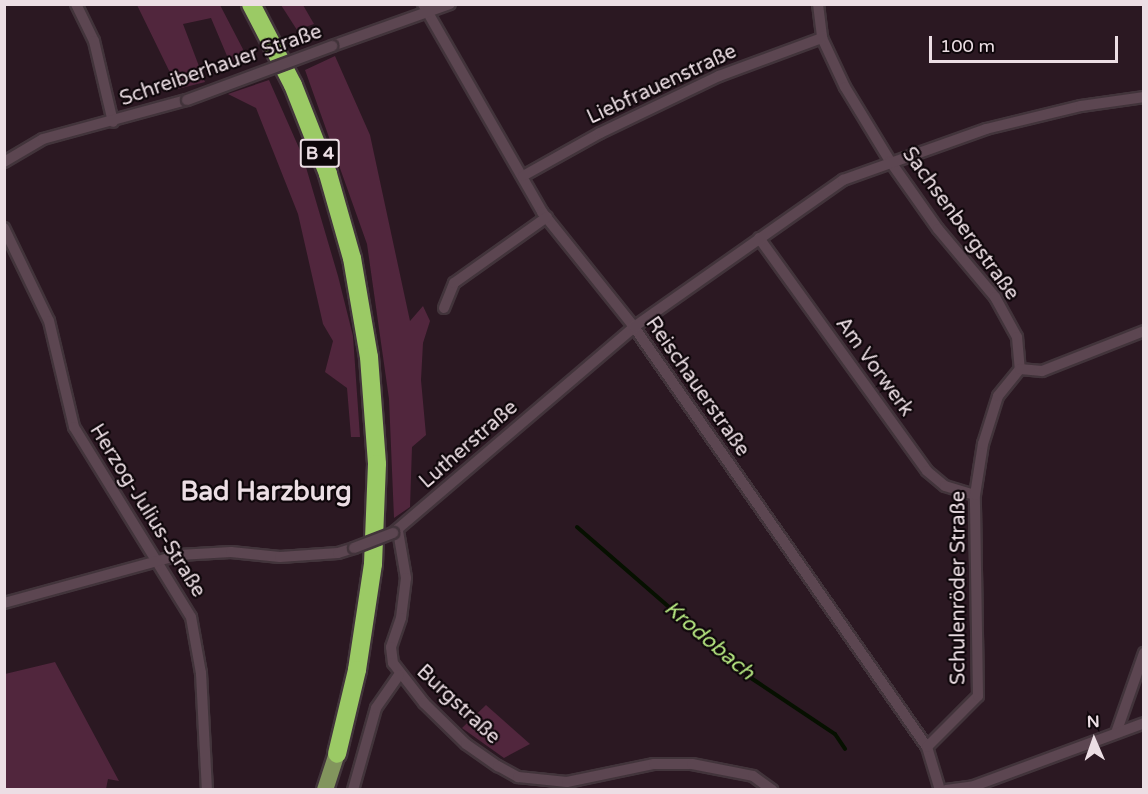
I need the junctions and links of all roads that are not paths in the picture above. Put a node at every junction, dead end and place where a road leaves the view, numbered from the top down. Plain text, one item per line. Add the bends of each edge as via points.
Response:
1 (76, 4) edge
2 (251, 4) edge
3 (450, 4) edge
4 (818, 4) edge
5 (426, 9) edge
6 (822, 38) junction
7 (1143, 97) edge
8 (113, 122) junction
9 (890, 161) junction
10 (4, 162) edge
11 (523, 176) junction
12 (547, 218) junction
13 (4, 228) edge
14 (759, 238) junction
15 (9, 245) edge
16 (444, 308) dead end
17 (634, 327) junction
18 (1143, 331) edge
19 (1020, 369) junction
20 (975, 495) junction
21 (395, 532) junction
22 (158, 560) junction
23 (4, 603) edge
24 (1143, 654) edge
25 (399, 675) junction
26 (1143, 723) edge
27 (1116, 733) junction
28 (927, 747) junction
29 (337, 754) joint
30 (532, 785) edge
31 (568, 786) edge
32 (207, 789) edge
33 (325, 789) edge
34 (353, 789) edge
35 (772, 789) edge
36 (940, 789) edge
37 (946, 789) edge

1 - 8 street via 94,41
2 - 29 highway, B 4 via 292,85 328,174 357,282 373,386 377,464 373,564 357,670
3 - 5 street, Schreiberhauer Straße
4 - 6 street, Sachsenbergstraße
5 - 8 street, Schreiberhauer Straße, bridge via 187,100
5 - 11 street, Reischauerstraße
6 - 9 street, Sachsenbergstraße via 845,87
6 - 11 street, Liebfrauenstraße via 719,76 600,133
7 - 9 street, Lutherstraße via 986,129
8 - 10 street, Schreiberhauer Straße via 43,139
9 - 14 street, Lutherstraße via 843,180
9 - 19 street, Sachsenbergstraße via 938,229 995,297 1017,338
11 - 12 street, Reischauerstraße
12 - 16 street via 454,284
12 - 17 street, Reischauerstraße
13 - 15 street, Herzog-Julius-Straße
14 - 17 street, Lutherstraße
14 - 20 street, Am Vorwerk via 927,471 945,486
15 - 22 street, Herzog-Julius-Straße via 49,321 74,427
17 - 21 street, Lutherstraße
17 - 28 street, Reischauerstraße
18 - 19 street via 1042,371
19 - 20 street, Schulenröder Straße via 999,396 982,444
20 - 28 street, Schulenröder Straße via 978,696
21 - 22 street, Lutherstraße, bridge via 338,553 280,557 207,552
21 - 25 street, Burgstraße via 405,595 391,647
22 - 23 street, Lutherstraße
22 - 32 street, Herzog-Julius-Straße via 191,617 197,642
24 - 27 street
25 - 30 street, Burgstraße via 466,744
25 - 34 street via 375,708
26 - 27 street
27 - 37 street via 974,786
28 - 36 street, Reischauerstraße
29 - 33 main road, B 4
30 - 31 street, Burgstraße
31 - 35 street, Burgstraße via 654,764 692,764 753,776

